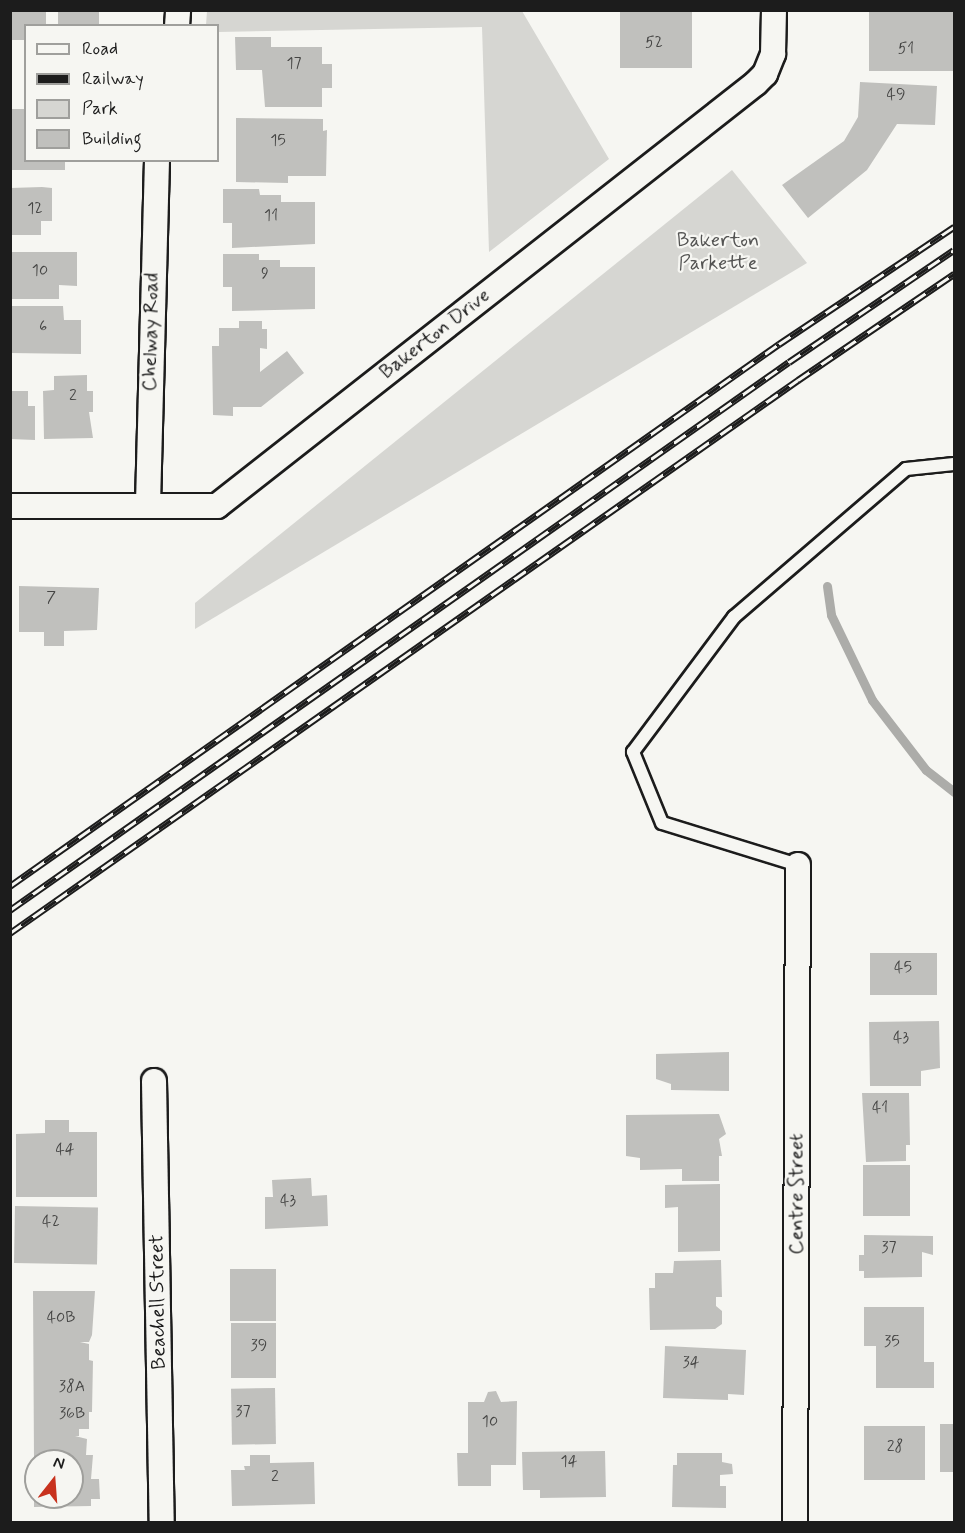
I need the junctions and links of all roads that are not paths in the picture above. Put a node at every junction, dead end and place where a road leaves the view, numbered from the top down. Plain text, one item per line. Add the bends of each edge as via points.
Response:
1 (774, 10) edge
2 (157, 162) edge
3 (954, 464) edge
4 (148, 504) junction
5 (10, 506) edge
6 (798, 865) joint
7 (154, 1081) dead end
8 (162, 1522) edge
9 (795, 1522) edge

1 - 4 street, Bakerton Drive via 773,54 765,74 756,83 217,506 196,509
2 - 4 street, Chelway Road
3 - 6 lane via 906,469 734,617 633,752 662,823
4 - 5 street, Bakerton Drive
6 - 9 street, Centre Street
7 - 8 street, Beachell Street

